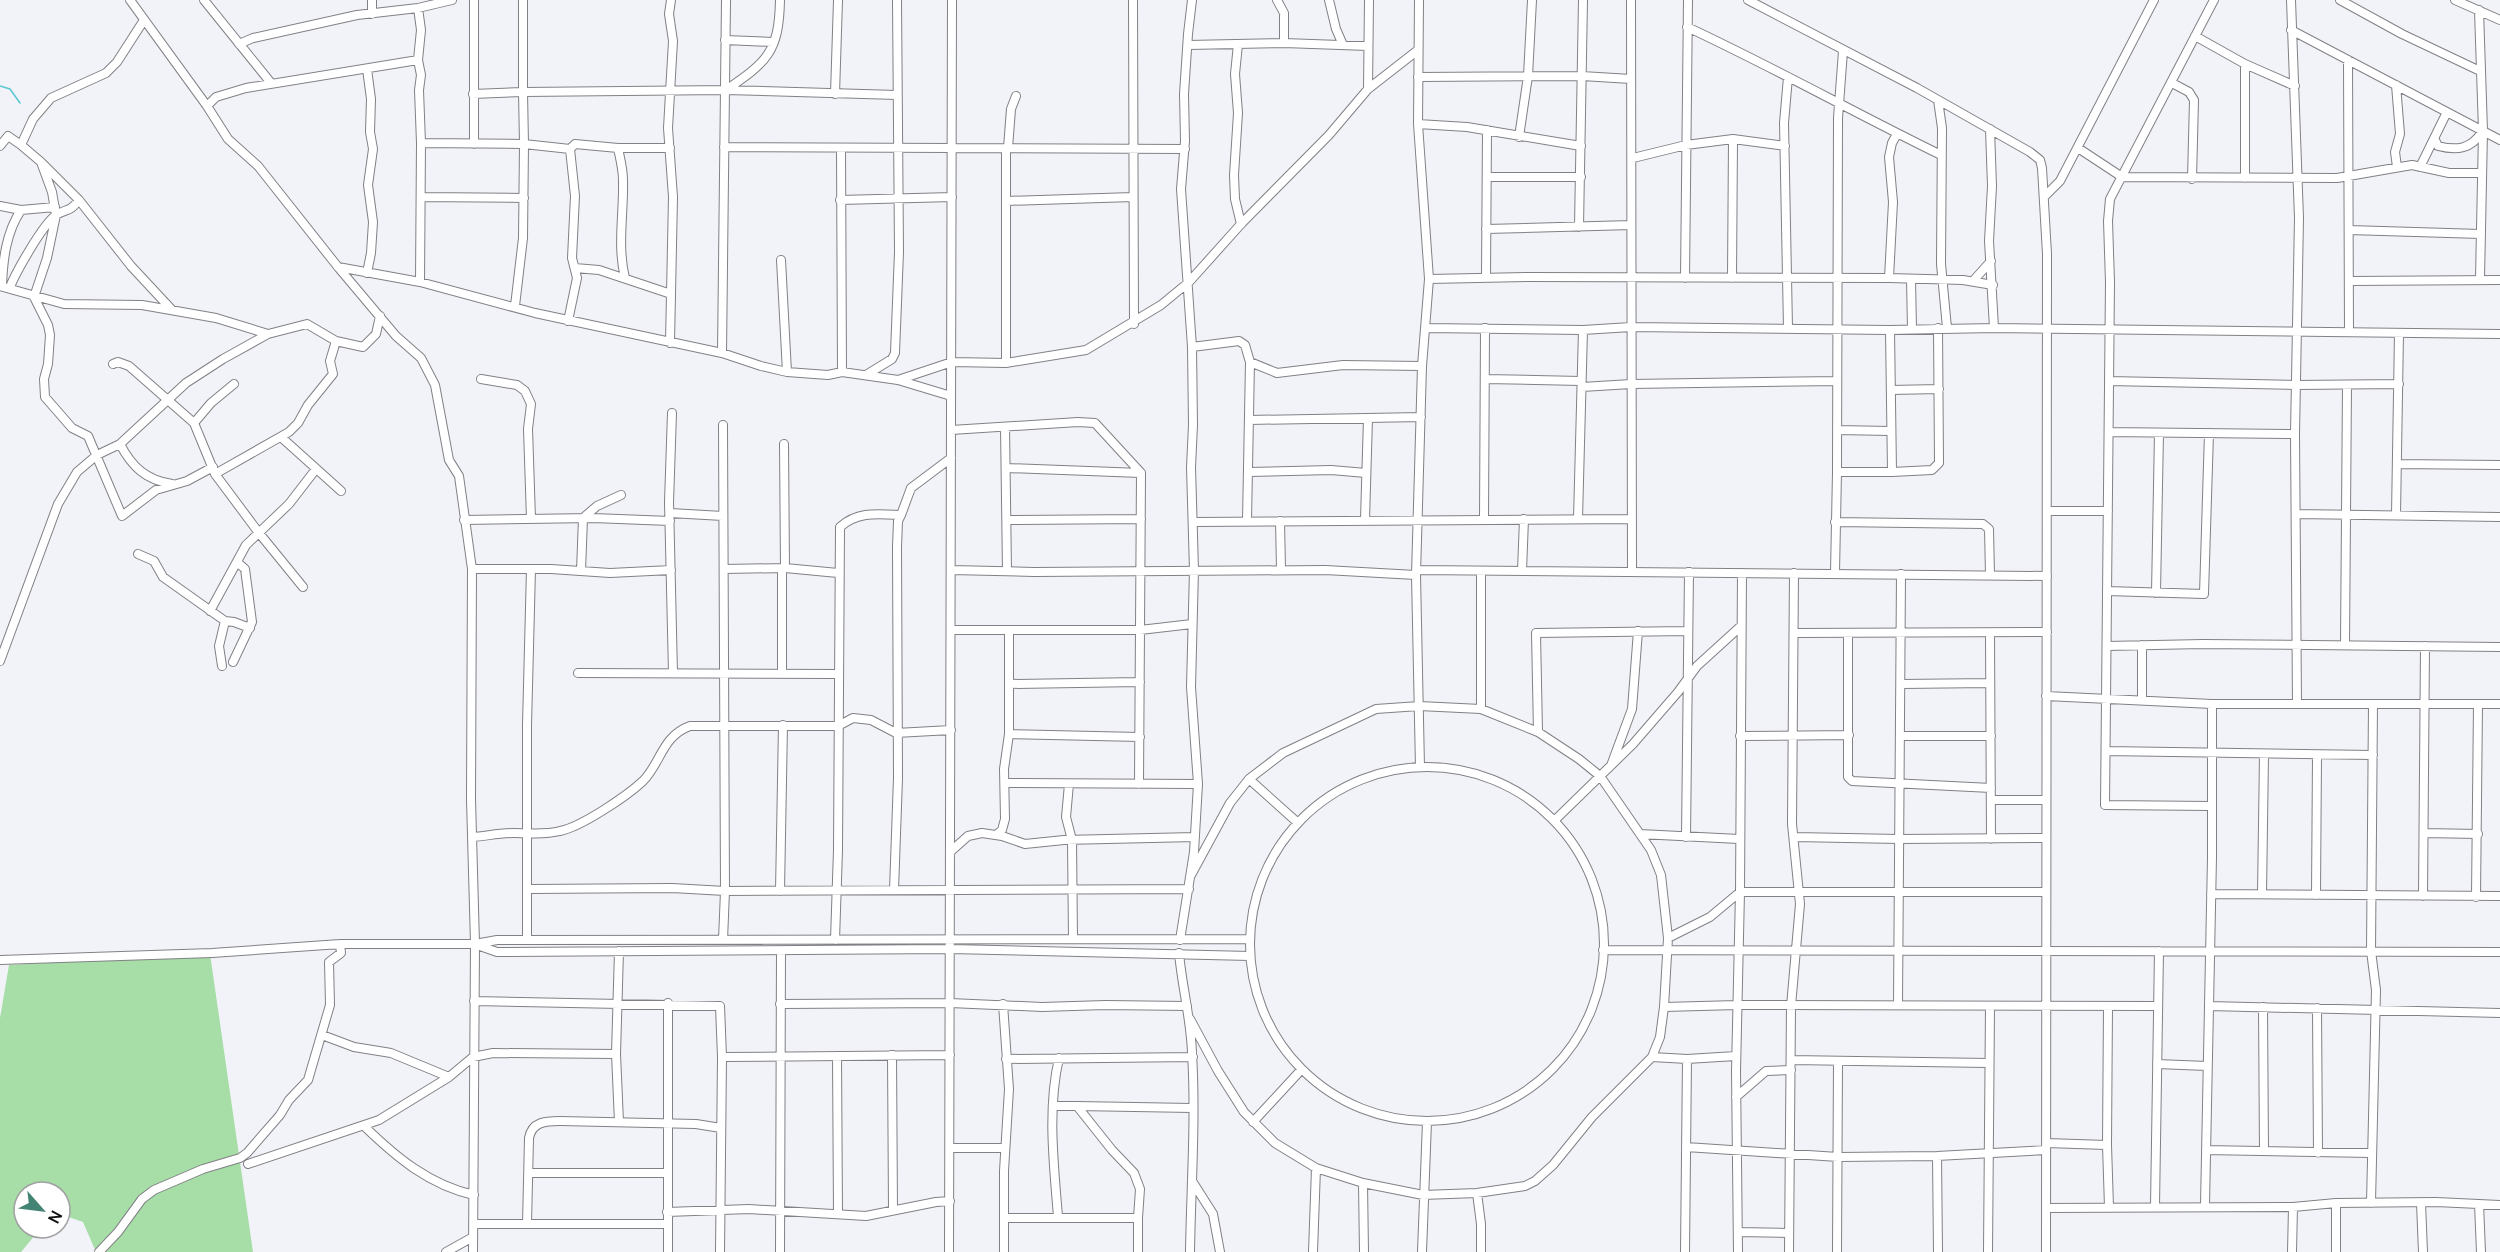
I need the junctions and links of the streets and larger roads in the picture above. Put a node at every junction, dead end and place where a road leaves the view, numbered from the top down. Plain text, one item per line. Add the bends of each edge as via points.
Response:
1 (140, 0) edge
2 (204, 0) edge
3 (372, 0) edge
4 (452, 0) edge
5 (474, 0) edge
6 (523, 0) edge
7 (671, 0) edge
8 (726, 0) edge
9 (780, 0) edge
10 (838, 0) edge
11 (897, 0) edge
12 (952, 0) edge
13 (1133, 0) edge
14 (1192, 0) edge
15 (1277, 0) edge
16 (1329, 0) edge
17 (1368, 0) edge
18 (1419, 0) edge
19 (1532, 0) edge
20 (1583, 0) edge
21 (1631, 0) edge
22 (1688, 0) edge
23 (1748, 0) edge
24 (2154, 0) edge
25 (2214, 0) edge
26 (2291, 0) edge
27 (2340, 0) edge
28 (2455, 0) edge
29 (130, 1) edge
30 (2471, 2) edge
31 (418, 8) junction
32 (2480, 10) junction
33 (372, 14) junction
34 (144, 20) junction
35 (2500, 20) edge
36 (1686, 27) junction
37 (2291, 30) junction
38 (2195, 36) junction
39 (725, 40) junction
40 (773, 42) junction
41 (1284, 43) junction
42 (239, 44) junction
43 (1238, 44) junction
44 (1188, 45) junction
45 (1342, 45) junction
46 (1368, 46) junction
47 (1418, 50) junction
48 (1843, 51) junction
49 (418, 60) junction
50 (2348, 60) junction
51 (2246, 64) junction
52 (367, 69) junction
53 (2480, 71) junction
54 (1528, 76) junction
55 (1582, 76) junction
56 (1419, 77) junction
57 (1788, 77) junction
58 (1631, 79) junction
59 (271, 83) junction
60 (2172, 83) junction
61 (2396, 85) junction
62 (2295, 86) junction
63 (1368, 89) junction
64 (726, 90) junction
65 (672, 92) junction
66 (523, 93) junction
67 (474, 94) junction
68 (835, 94) junction
69 (897, 95) junction
70 (1016, 96) dead end
71 (1938, 100) junction
72 (1839, 105) junction
73 (207, 106) junction
74 (2447, 112) junction
75 (1418, 124) junction
76 (1990, 129) junction
77 (1486, 130) junction
78 (2483, 131) junction
79 (4, 134) edge
80 (1897, 134) junction
81 (1519, 137) junction
82 (1733, 139) junction
83 (2434, 140) junction
84 (2500, 140) edge
85 (422, 143) junction
86 (474, 144) junction
87 (524, 144) junction
88 (21, 145) junction
89 (1686, 145) junction
90 (0, 146) edge
91 (1785, 146) junction
92 (724, 147) junction
93 (1581, 147) junction
94 (618, 148) junction
95 (670, 148) junction
96 (841, 148) junction
97 (898, 148) junction
98 (952, 148) junction
99 (1007, 148) junction
100 (2078, 148) junction
101 (570, 149) junction
102 (1133, 149) junction
103 (1185, 149) junction
104 (1941, 155) junction
105 (1633, 158) junction
106 (41, 162) junction
107 (2397, 167) junction
108 (2421, 167) junction
109 (2482, 173) junction
110 (1487, 177) junction
111 (1581, 177) junction
112 (2122, 177) junction
113 (2348, 177) junction
114 (2245, 178) junction
115 (2299, 178) junction
116 (2192, 179) junction
117 (952, 196) junction
118 (421, 197) junction
119 (1133, 197) junction
120 (2044, 197) junction
121 (524, 198) junction
122 (898, 198) junction
123 (79, 200) junction
124 (840, 200) junction
125 (1006, 201) junction
126 (0, 206) edge
127 (21, 210) junction
128 (56, 211) junction
129 (1241, 224) junction
130 (1631, 225) junction
131 (1579, 227) junction
132 (1486, 229) junction
133 (2349, 230) junction
134 (2481, 234) junction
135 (781, 260) dead end
136 (1991, 261) junction
137 (338, 267) junction
138 (575, 268) junction
139 (367, 273) junction
140 (625, 278) junction
141 (1486, 278) junction
142 (1631, 278) junction
143 (1685, 278) junction
144 (1732, 278) junction
145 (1786, 278) junction
146 (1838, 278) junction
147 (1889, 278) junction
148 (1430, 279) junction
149 (1911, 279) junction
150 (1942, 279) junction
151 (2480, 279) junction
152 (2500, 280) edge
153 (1973, 281) junction
154 (2349, 281) junction
155 (420, 282) junction
156 (1189, 282) junction
157 (1993, 285) junction
158 (4, 286) edge
159 (671, 294) junction
160 (34, 297) junction
161 (515, 306) junction
162 (172, 310) junction
163 (380, 316) junction
164 (568, 321) junction
165 (1134, 324) junction
166 (1631, 327) junction
167 (1427, 328) junction
168 (1485, 328) junction
169 (1788, 328) junction
170 (1942, 328) junction
171 (1994, 328) junction
172 (2047, 328) junction
173 (1912, 329) junction
174 (1583, 330) junction
175 (1838, 330) junction
176 (1890, 330) junction
177 (2109, 330) junction
178 (2296, 332) junction
179 (2349, 332) junction
180 (2399, 333) junction
181 (268, 334) junction
182 (2500, 334) edge
183 (336, 341) junction
184 (670, 343) junction
185 (1192, 347) junction
186 (722, 353) junction
187 (951, 362) junction
188 (1250, 362) junction
189 (1006, 363) junction
190 (112, 364) dead end
191 (1422, 366) junction
192 (787, 372) junction
193 (842, 372) junction
194 (866, 375) junction
195 (481, 379) dead end
196 (1485, 379) junction
197 (898, 380) junction
198 (1837, 381) junction
199 (2109, 381) junction
200 (234, 384) dead end
201 (1581, 384) junction
202 (1631, 384) junction
203 (2398, 384) junction
204 (2296, 385) junction
205 (2347, 385) junction
206 (1939, 389) junction
207 (1891, 390) junction
208 (951, 396) junction
209 (167, 401) junction
210 (672, 413) dead end
211 (1421, 417) junction
212 (1368, 418) junction
213 (1249, 420) junction
214 (194, 423) junction
215 (723, 425) dead end
216 (1005, 427) junction
217 (951, 430) junction
218 (1836, 430) junction
219 (1890, 431) junction
220 (2109, 432) junction
221 (2159, 433) junction
222 (2209, 433) junction
223 (2295, 434) junction
224 (281, 437) junction
225 (120, 444) junction
226 (784, 444) dead end
227 (97, 455) junction
228 (951, 458) junction
229 (2397, 464) junction
230 (2500, 465) edge
231 (316, 468) junction
232 (1006, 468) junction
233 (214, 471) junction
234 (1248, 472) junction
235 (1837, 472) junction
236 (1892, 472) junction
237 (1141, 473) junction
238 (1366, 473) junction
239 (176, 485) junction
240 (341, 490) dead end
241 (621, 495) dead end
242 (2047, 511) junction
243 (2108, 511) junction
244 (2297, 514) junction
245 (901, 515) junction
246 (2346, 515) junction
247 (2396, 515) junction
248 (723, 516) junction
249 (670, 517) junction
250 (2500, 517) edge
251 (583, 518) junction
252 (531, 519) junction
253 (1141, 519) junction
254 (1524, 519) junction
255 (1578, 519) junction
256 (1630, 519) junction
257 (465, 520) junction
258 (1007, 520) junction
259 (1365, 520) junction
260 (1418, 520) junction
261 (1484, 520) junction
262 (1247, 521) junction
263 (1280, 521) junction
264 (1193, 522) junction
265 (1835, 522) junction
266 (259, 533) junction
267 (138, 554) dead end
268 (237, 562) junction
269 (784, 568) junction
270 (472, 569) junction
271 (531, 569) junction
272 (724, 569) junction
273 (1281, 569) junction
274 (671, 570) junction
275 (951, 570) junction
276 (1194, 570) junction
277 (581, 571) junction
278 (1007, 571) junction
279 (1481, 571) junction
280 (1522, 571) junction
281 (1139, 572) junction
282 (1632, 572) junction
283 (1689, 572) junction
284 (838, 573) junction
285 (1416, 573) junction
286 (1742, 573) junction
287 (1794, 573) junction
288 (1835, 573) junction
289 (1901, 574) junction
290 (1990, 575) junction
291 (2047, 576) junction
292 (303, 587) dead end
293 (2107, 591) junction
294 (2156, 593) junction
295 (210, 611) junction
296 (225, 621) junction
297 (1192, 624) junction
298 (1741, 627) junction
299 (250, 628) junction
300 (951, 630) junction
301 (1140, 630) junction
302 (1009, 631) junction
303 (1638, 631) junction
304 (1688, 631) junction
305 (2047, 632) junction
306 (1794, 633) junction
307 (1848, 633) junction
308 (1901, 633) junction
309 (1990, 633) junction
310 (2142, 645) junction
311 (2298, 645) junction
312 (2345, 645) junction
313 (2107, 646) junction
314 (2425, 646) junction
315 (2500, 647) edge
316 (0, 661) edge
317 (233, 662) dead end
318 (222, 666) dead end
319 (578, 673) dead end
320 (673, 673) junction
321 (782, 673) junction
322 (725, 674) junction
323 (839, 674) junction
324 (1689, 674) junction
325 (1140, 682) junction
326 (1990, 683) junction
327 (1009, 684) junction
328 (1900, 684) junction
329 (2046, 696) junction
330 (2106, 698) junction
331 (2142, 700) junction
332 (2212, 704) junction
333 (2297, 704) junction
334 (2373, 704) junction
335 (2426, 704) junction
336 (2478, 704) junction
337 (2500, 704) edge
338 (1419, 706) junction
339 (1481, 709) junction
340 (725, 725) junction
341 (783, 725) junction
342 (838, 726) junction
343 (951, 730) junction
344 (1538, 732) junction
345 (896, 733) junction
346 (1009, 734) junction
347 (1849, 735) junction
348 (1740, 736) junction
349 (1793, 736) junction
350 (1900, 736) junction
351 (1991, 736) junction
352 (1140, 737) junction
353 (2106, 751) junction
354 (2211, 754) junction
355 (2264, 755) junction
356 (2373, 755) junction
357 (2317, 756) junction
358 (1420, 767) junction
359 (1610, 767) junction
360 (1600, 776) junction
361 (1248, 779) junction
362 (1005, 783) junction
363 (1069, 784) junction
364 (1139, 784) junction
365 (1198, 784) junction
366 (1900, 785) junction
367 (1991, 788) junction
368 (2046, 800) junction
369 (1991, 801) junction
370 (2211, 806) junction
371 (1555, 820) junction
372 (1298, 823) junction
373 (2424, 833) junction
374 (528, 834) junction
375 (1640, 834) junction
376 (2478, 834) junction
377 (996, 835) junction
378 (472, 837) junction
379 (1195, 837) junction
380 (1686, 837) junction
381 (1795, 837) junction
382 (2046, 838) junction
383 (1739, 839) junction
384 (1899, 839) junction
385 (1991, 839) junction
386 (1072, 840) junction
387 (950, 852) junction
388 (1191, 874) junction
389 (529, 889) junction
390 (1189, 889) junction
391 (836, 890) junction
392 (894, 890) junction
393 (950, 890) junction
394 (1072, 890) junction
395 (725, 891) junction
396 (780, 891) junction
397 (1740, 892) junction
398 (1899, 892) junction
399 (2046, 892) junction
400 (1799, 893) junction
401 (2211, 894) junction
402 (2262, 894) junction
403 (2316, 895) junction
404 (2372, 895) junction
405 (2423, 896) junction
406 (2500, 896) edge
407 (2476, 897) junction
408 (950, 938) junction
409 (1668, 938) junction
410 (1073, 939) junction
411 (1250, 939) junction
412 (527, 940) junction
413 (723, 940) junction
414 (836, 940) junction
415 (1180, 940) junction
416 (340, 944) junction
417 (475, 944) junction
418 (950, 949) junction
419 (1603, 950) junction
420 (1665, 950) junction
421 (1737, 950) junction
422 (1797, 950) junction
423 (619, 951) junction
424 (781, 951) junction
425 (1899, 951) junction
426 (2046, 951) junction
427 (2159, 951) junction
428 (2210, 951) junction
429 (2371, 951) junction
430 (2500, 952) edge
431 (1179, 953) junction
432 (1250, 956) junction
433 (0, 960) edge
434 (474, 1001) junction
435 (619, 1002) junction
436 (668, 1003) junction
437 (950, 1003) junction
438 (780, 1004) junction
439 (1003, 1004) junction
440 (1737, 1005) junction
441 (1898, 1005) junction
442 (1187, 1006) junction
443 (1791, 1006) junction
444 (1990, 1006) junction
445 (2046, 1006) junction
446 (2108, 1006) junction
447 (2158, 1006) junction
448 (2209, 1006) junction
449 (1664, 1007) junction
450 (2264, 1007) junction
451 (2317, 1008) junction
452 (2375, 1010) junction
453 (2500, 1012) edge
454 (1190, 1019) junction
455 (322, 1035) junction
456 (616, 1054) junction
457 (892, 1055) junction
458 (950, 1055) junction
459 (781, 1056) junction
460 (837, 1056) junction
461 (1736, 1056) junction
462 (473, 1057) junction
463 (722, 1057) junction
464 (1192, 1057) junction
465 (1652, 1057) junction
466 (1059, 1058) junction
467 (1006, 1059) junction
468 (1688, 1059) junction
469 (1791, 1060) junction
470 (1838, 1061) junction
471 (1988, 1063) junction
472 (2157, 1064) junction
473 (2207, 1066) junction
474 (1301, 1070) junction
475 (1791, 1070) junction
476 (450, 1077) junction
477 (1736, 1097) junction
478 (1054, 1106) junction
479 (1077, 1106) junction
480 (1192, 1107) junction
481 (619, 1122) junction
482 (1253, 1122) junction
483 (1427, 1122) junction
484 (669, 1123) junction
485 (364, 1126) junction
486 (721, 1128) junction
487 (2107, 1144) junction
488 (1686, 1147) junction
489 (2046, 1147) junction
490 (950, 1148) junction
491 (1005, 1148) junction
492 (1737, 1150) junction
493 (2206, 1150) junction
494 (2264, 1151) junction
495 (1988, 1152) junction
496 (2318, 1153) junction
497 (2372, 1153) junction
498 (1790, 1154) junction
499 (1937, 1156) junction
500 (1838, 1157) junction
501 (248, 1164) dead end
502 (1316, 1168) junction
503 (529, 1173) junction
504 (667, 1173) junction
505 (1191, 1179) junction
506 (1363, 1184) junction
507 (1477, 1193) junction
508 (1423, 1195) junction
509 (474, 1196) junction
510 (950, 1201) junction
511 (2336, 1203) junction
512 (2371, 1203) junction
513 (2421, 1203) junction
514 (2479, 1204) junction
515 (2205, 1205) junction
516 (2500, 1205) edge
517 (2155, 1206) junction
518 (2294, 1206) junction
519 (2109, 1207) junction
520 (2046, 1208) junction
521 (720, 1209) junction
522 (893, 1210) junction
523 (780, 1211) junction
524 (667, 1212) junction
525 (837, 1214) junction
526 (1058, 1217) junction
527 (1005, 1218) junction
528 (1138, 1218) junction
529 (473, 1224) junction
530 (527, 1224) junction
531 (668, 1224) junction
532 (1738, 1232) junction
533 (1789, 1233) junction
534 (473, 1237) junction
535 (99, 1252) edge
536 (446, 1252) edge
537 (474, 1252) edge
538 (668, 1252) edge
539 (720, 1252) edge
540 (780, 1252) edge
541 (950, 1252) edge
542 (1004, 1252) edge
543 (1138, 1252) edge
544 (1190, 1252) edge
545 (1220, 1252) edge
546 (1313, 1252) edge
547 (1365, 1252) edge
548 (1422, 1252) edge
549 (1481, 1252) edge
550 (1685, 1252) edge
551 (1738, 1252) edge
552 (1789, 1252) edge
553 (1837, 1252) edge
554 (1938, 1252) edge
555 (1988, 1252) edge
556 (2046, 1252) edge
557 (2292, 1252) edge
558 (2336, 1252) edge
559 (2422, 1252) edge
560 (2481, 1252) edge

1 - 29 street
2 - 42 street
3 - 33 street
4 - 31 street
5 - 67 street
6 - 66 street
7 - 65 street
8 - 39 street
9 - 40 street via 780,28
10 - 68 street
11 - 69 street
12 - 98 street
13 - 102 street
14 - 44 street
15 - 41 street via 1284,13
16 - 45 street
17 - 46 street
18 - 47 street
19 - 54 street
20 - 55 street
21 - 58 street
22 - 36 street
23 - 48 street
24 - 100 street
25 - 38 street
26 - 37 street
27 - 53 street
28 - 30 street
29 - 34 street
30 - 32 street
31 - 33 street
31 - 49 street via 422,38
32 - 35 street
32 - 53 street
33 - 42 street
34 - 73 street
34 - 88 street via 106,73 51,98 33,119
36 - 57 street
36 - 89 street
37 - 50 street
37 - 62 street
38 - 51 street
38 - 60 street
39 - 40 street
39 - 64 street
40 - 64 street via 765,61
41 - 43 street
41 - 45 street
42 - 59 street
43 - 44 street
43 - 129 street via 1234,175
44 - 103 street
45 - 46 street
46 - 63 street
47 - 56 street
47 - 63 street
48 - 71 street
48 - 72 street
49 - 52 street
49 - 85 street
50 - 61 street
50 - 113 street
51 - 62 street
51 - 114 street
52 - 59 street
52 - 139 street via 373,148 368,184 373,222
53 - 78 street
54 - 55 street
54 - 56 street
54 - 81 street
55 - 58 street
55 - 93 street
56 - 75 street
57 - 72 street
57 - 91 street
58 - 105 street
59 - 73 street via 224,94
60 - 112 street
60 - 116 street via 2189,92 2194,100
61 - 74 street
61 - 107 street via 2400,134
62 - 115 street
63 - 129 street via 1329,135
64 - 65 street
64 - 68 street
64 - 92 street
65 - 66 street
65 - 95 street
66 - 67 street
66 - 87 street
67 - 86 street
68 - 69 street
69 - 97 street
70 - 99 street
71 - 76 street
71 - 104 street
72 - 80 street
72 - 146 street
73 - 137 street via 228,139 272,182
74 - 78 street
74 - 83 street
75 - 77 street
75 - 148 street
76 - 120 street via 2040,160
76 - 136 street
77 - 81 street
77 - 110 street
78 - 83 street via 2476,141 2455,150 2439,147
78 - 84 street
78 - 109 street
79 - 88 street
79 - 90 street
80 - 104 street
80 - 147 street via 1889,157 1893,202
81 - 93 street
82 - 89 street
82 - 91 street
82 - 144 street
83 - 108 street
85 - 86 street
85 - 118 street
86 - 87 street
87 - 101 street
87 - 121 street
88 - 106 street
89 - 105 street
89 - 143 street
91 - 145 street
92 - 96 street
92 - 186 street
93 - 111 street
94 - 95 street
94 - 101 street via 574,144
94 - 140 street via 624,176 621,217
95 - 159 street
96 - 97 street
96 - 124 street
97 - 98 street
97 - 122 street
98 - 99 street
98 - 117 street
99 - 102 street
99 - 125 street
100 - 112 street
100 - 120 street via 2060,181
101 - 138 street via 575,196
102 - 103 street
102 - 119 street
103 - 156 street via 1181,224
104 - 150 street
105 - 130 street
106 - 123 street
106 - 128 street
107 - 108 street
107 - 113 street
108 - 109 street via 2449,173
109 - 134 street
110 - 111 street
110 - 132 street
111 - 131 street
112 - 116 street
112 - 177 street via 2110,199 2108,221
113 - 115 street
113 - 133 street
114 - 115 street
114 - 116 street
115 - 178 street
117 - 122 street
117 - 187 street
118 - 121 street
118 - 155 street
119 - 125 street
119 - 165 street
120 - 172 street
121 - 161 street
122 - 124 street
122 - 194 street via 895,353
123 - 128 street via 73,208
123 - 162 street
124 - 193 street
125 - 189 street
126 - 127 street
127 - 128 street
127 - 158 street via 8,238
128 - 158 street
128 - 160 street
129 - 156 street
130 - 131 street
130 - 142 street
131 - 132 street
132 - 141 street
133 - 134 street
133 - 154 street
134 - 151 street
135 - 192 street
136 - 153 street
136 - 157 street
137 - 139 street
137 - 163 street
138 - 140 street
138 - 164 street via 577,278
139 - 155 street
140 - 159 street
141 - 142 street
141 - 148 street
142 - 143 street
142 - 166 street
143 - 144 street
144 - 145 street
145 - 146 street
145 - 169 street
146 - 147 street
146 - 175 street
147 - 149 street
148 - 167 street
149 - 150 street
149 - 173 street
150 - 153 street
150 - 170 street
151 - 152 street
151 - 154 street
153 - 157 street
154 - 179 street
155 - 161 street
156 - 165 street
156 - 185 street
157 - 171 street
158 - 160 street
159 - 184 street
160 - 162 street via 74,305 142,304
160 - 227 street via 50,336 45,397 72,428 88,435
161 - 164 street
162 - 181 street via 227,320
163 - 183 street via 376,334 363,347
163 - 257 street via 421,358 435,385 450,460 459,476
164 - 184 street
165 - 189 street via 1086,350
166 - 169 street
166 - 174 street
166 - 202 street
167 - 168 street
167 - 191 street
168 - 174 street
168 - 196 street
169 - 175 street
170 - 171 street
170 - 173 street
170 - 206 street
171 - 172 street
172 - 177 street
172 - 242 street
173 - 176 street
174 - 201 street
175 - 176 street
175 - 198 street
176 - 207 street
177 - 178 street
177 - 199 street
178 - 179 street
178 - 204 street
179 - 180 street
180 - 182 street
180 - 203 street
181 - 183 street via 307,324
181 - 209 street via 186,383
183 - 224 street via 330,361 332,378 298,423
184 - 186 street
185 - 188 street via 1239,341 1245,345
185 - 264 street
186 - 192 street
187 - 189 street
187 - 197 street
187 - 208 street
188 - 191 street via 1277,373 1343,365
188 - 213 street
190 - 209 street via 129,366
191 - 211 street
192 - 193 street
193 - 194 street
194 - 197 street
195 - 252 street via 518,386 531,404
196 - 201 street
196 - 261 street
197 - 208 street
198 - 202 street
198 - 218 street
199 - 204 street
199 - 220 street
200 - 214 street
201 - 202 street
201 - 255 street
202 - 256 street
203 - 205 street
203 - 229 street
204 - 205 street
204 - 223 street
205 - 246 street
206 - 207 street
206 - 236 street via 1937,467
207 - 219 street
208 - 217 street
209 - 214 street
209 - 225 street
210 - 249 street
211 - 212 street
211 - 260 street
212 - 213 street
212 - 238 street
213 - 234 street
214 - 233 street
215 - 248 street
216 - 217 street
216 - 232 street
216 - 237 street via 1095,423
217 - 228 street
218 - 219 street
218 - 235 street
219 - 236 street
220 - 221 street
220 - 243 street
221 - 222 street
221 - 294 street
222 - 223 street
222 - 294 street via 2204,594
223 - 244 street
224 - 231 street
224 - 233 street
225 - 227 street
225 - 239 street via 137,470 156,481
226 - 269 street
227 - 239 street via 123,516 156,490
227 - 316 street via 77,472 58,504
228 - 245 street via 911,488
228 - 275 street
229 - 230 street
229 - 247 street
231 - 240 street
231 - 266 street via 289,504
232 - 237 street
232 - 258 street
233 - 239 street
233 - 266 street
234 - 238 street
234 - 262 street
235 - 236 street
235 - 265 street
237 - 253 street
238 - 259 street
241 - 251 street via 597,506
242 - 243 street
242 - 291 street
243 - 293 street
244 - 246 street
244 - 311 street
245 - 284 street via 873,513 846,521 840,527
245 - 345 street via 897,538
246 - 247 street
246 - 312 street
247 - 250 street
248 - 249 street
248 - 272 street
249 - 251 street
249 - 274 street
251 - 252 street
251 - 277 street
252 - 257 street
253 - 258 street
253 - 281 street
254 - 255 street
254 - 261 street
254 - 280 street
255 - 256 street
256 - 282 street
257 - 270 street
258 - 278 street
259 - 260 street
259 - 263 street
260 - 261 street
260 - 285 street
262 - 263 street
262 - 264 street
263 - 273 street
264 - 276 street
265 - 288 street
265 - 290 street via 1983,524 1989,529
266 - 268 street via 246,545
266 - 292 street
267 - 295 street via 154,561 163,577
268 - 295 street
268 - 299 street via 245,569
269 - 272 street
269 - 284 street
269 - 321 street
270 - 271 street
270 - 378 street
271 - 277 street
271 - 374 street
272 - 322 street
273 - 276 street
273 - 285 street
274 - 277 street
274 - 320 street
275 - 278 street
275 - 300 street
276 - 281 street
276 - 297 street
278 - 281 street
279 - 280 street
279 - 285 street
279 - 339 street
280 - 282 street
281 - 301 street
282 - 283 street
283 - 286 street
283 - 304 street
284 - 323 street
285 - 338 street
286 - 287 street
286 - 298 street
287 - 288 street
287 - 306 street
288 - 289 street
289 - 290 street
289 - 308 street
290 - 291 street
291 - 305 street
293 - 294 street
293 - 313 street
295 - 296 street
296 - 299 street
296 - 318 street via 219,646
297 - 301 street
297 - 365 street via 1191,687
298 - 324 street
298 - 348 street
299 - 317 street
300 - 302 street
300 - 343 street
301 - 302 street
301 - 325 street
302 - 327 street
303 - 304 street
303 - 344 street via 1536,633
303 - 359 street via 1632,709
304 - 324 street
305 - 309 street
305 - 329 street
306 - 307 street
306 - 349 street
307 - 308 street
307 - 347 street
308 - 309 street
308 - 328 street
309 - 326 street
310 - 311 street
310 - 313 street
310 - 331 street
311 - 312 street
311 - 333 street
312 - 314 street
313 - 330 street
314 - 315 street
314 - 335 street
319 - 320 street
320 - 322 street
321 - 322 street
321 - 323 street
322 - 340 street
323 - 342 street
324 - 359 street
324 - 380 street
325 - 327 street
325 - 352 street
326 - 328 street
326 - 351 street
327 - 346 street
328 - 350 street
329 - 330 street
329 - 368 street
330 - 331 street
330 - 353 street
331 - 332 street
332 - 333 street
332 - 354 street
333 - 334 street
334 - 335 street
334 - 356 street
335 - 336 street
335 - 373 street
336 - 337 street
336 - 376 street
338 - 339 street
338 - 358 street
338 - 361 street via 1376,709 1283,753
339 - 344 street
340 - 341 street
340 - 374 street via 682,729 667,742 645,780 610,806 571,828
340 - 395 street
341 - 342 street
341 - 396 street
342 - 345 street via 853,718 864,718
342 - 391 street
343 - 345 street
343 - 387 street
344 - 360 street
345 - 392 street
346 - 352 street
346 - 362 street
347 - 349 street
347 - 366 street via 1848,777 1852,781
348 - 349 street
348 - 383 street
349 - 381 street
350 - 351 street
350 - 366 street
351 - 367 street
352 - 364 street
353 - 354 street
353 - 370 street via 2105,805
354 - 355 street
354 - 370 street
355 - 357 street
355 - 402 street
356 - 357 street
356 - 404 street
357 - 403 street
358 - 371 street via 1444,768 1491,779 1520,794
358 - 372 street via 1361,780 1325,799
359 - 360 street
360 - 371 street
360 - 375 street
361 - 372 street
361 - 388 street via 1221,816
362 - 363 street
362 - 377 street via 1004,824
363 - 364 street
363 - 386 street via 1066,817
364 - 365 street
365 - 379 street
366 - 367 street
366 - 384 street
367 - 369 street
368 - 369 street
368 - 382 street
369 - 385 street
370 - 401 street
371 - 419 street via 1581,856 1591,878 1603,924
372 - 411 street via 1266,870 1257,895
373 - 376 street
373 - 405 street
374 - 378 street
374 - 389 street
375 - 380 street
375 - 409 street via 1661,875
376 - 407 street
377 - 386 street via 1025,844
377 - 387 street via 968,836
378 - 417 street
379 - 386 street
379 - 388 street
380 - 383 street
381 - 384 street
381 - 400 street
382 - 385 street
382 - 399 street
383 - 397 street
384 - 385 street
384 - 398 street
386 - 394 street
387 - 393 street
388 - 390 street
389 - 395 street
389 - 412 street
390 - 394 street
390 - 415 street
391 - 392 street
391 - 396 street
391 - 414 street
392 - 393 street
393 - 394 street
393 - 408 street
394 - 410 street
395 - 396 street
395 - 413 street
397 - 400 street
397 - 409 street via 1710,917
397 - 421 street
398 - 399 street
398 - 400 street
398 - 425 street
399 - 426 street
400 - 422 street
401 - 402 street
401 - 428 street
402 - 403 street
403 - 404 street
404 - 405 street
404 - 429 street
405 - 407 street
406 - 407 street
408 - 410 street
408 - 414 street
408 - 418 street
409 - 420 street
410 - 415 street
411 - 415 street
411 - 432 street
412 - 413 street
412 - 417 street
413 - 414 street
416 - 417 street
416 - 433 street
416 - 455 street via 341,952 330,959 328,967 330,1005
417 - 423 street via 497,952
417 - 434 street
418 - 424 street
418 - 431 street
418 - 437 street
419 - 420 street
419 - 483 street via 1602,970 1590,1012 1579,1037 1554,1067 1500,1106 1458,1119
420 - 421 street
420 - 449 street
421 - 422 street
421 - 440 street
422 - 425 street
422 - 443 street
423 - 424 street
423 - 435 street
424 - 438 street
425 - 426 street
425 - 441 street
426 - 427 street
426 - 445 street
427 - 428 street
427 - 447 street
428 - 429 street
428 - 448 street
429 - 430 street
429 - 452 street
431 - 432 street
431 - 442 street
432 - 474 street via 1263,1014
434 - 435 street
434 - 462 street
435 - 436 street
435 - 456 street
436 - 463 street via 720,1006
436 - 484 street
437 - 438 street
437 - 439 street
437 - 458 street
438 - 459 street
439 - 442 street
439 - 467 street
440 - 443 street
440 - 449 street
440 - 461 street
441 - 443 street
441 - 444 street
442 - 454 street
443 - 469 street
444 - 445 street
444 - 471 street
445 - 446 street
445 - 489 street
446 - 447 street
446 - 487 street
447 - 472 street
448 - 450 street
448 - 473 street
449 - 465 street via 1660,1037
450 - 451 street
450 - 494 street
451 - 452 street
451 - 496 street
452 - 453 street
452 - 497 street
454 - 464 street
454 - 482 street via 1233,1096
455 - 476 street via 354,1047 391,1053
455 - 535 street via 308,1080 247,1153 154,1190 142,1199
456 - 462 street via 493,1053
456 - 481 street
457 - 458 street
457 - 460 street
457 - 522 street
458 - 490 street
459 - 460 street
459 - 463 street
459 - 523 street
460 - 525 street
461 - 468 street
461 - 477 street
462 - 476 street
462 - 509 street
463 - 486 street
464 - 466 street
464 - 480 street
465 - 468 street
465 - 507 street via 1535,1182
466 - 467 street
466 - 478 street
467 - 491 street via 1009,1089
468 - 488 street
469 - 470 street
469 - 475 street
470 - 471 street
470 - 500 street
471 - 495 street
472 - 473 street
472 - 517 street
473 - 493 street
474 - 482 street
474 - 483 street via 1336,1098 1358,1109
475 - 477 street via 1766,1071
475 - 498 street
476 - 485 street
477 - 492 street
478 - 479 street
478 - 526 street via 1053,1166
479 - 480 street
479 - 528 street via 1134,1173 1140,1189
480 - 505 street
481 - 484 street
481 - 503 street via 550,1121 534,1126 529,1138
482 - 502 street via 1275,1143
483 - 508 street
484 - 486 street
484 - 504 street
485 - 501 street
485 - 509 street via 422,1175
486 - 521 street
487 - 489 street
487 - 519 street
488 - 492 street
488 - 550 street
489 - 495 street
489 - 520 street
490 - 491 street
490 - 510 street
491 - 527 street
492 - 498 street
492 - 532 street
493 - 494 street
493 - 515 street
494 - 496 street
495 - 499 street
495 - 555 street
496 - 497 street
497 - 512 street
498 - 500 street
498 - 533 street
499 - 500 street
499 - 554 street
500 - 553 street
502 - 506 street
502 - 546 street
503 - 504 street
503 - 530 street
504 - 524 street
505 - 544 street
505 - 545 street via 1213,1214
506 - 508 street
506 - 547 street
507 - 508 street
507 - 549 street
508 - 548 street
509 - 529 street
510 - 522 street
510 - 541 street
511 - 512 street
511 - 518 street
511 - 558 street
512 - 513 street
513 - 514 street
513 - 559 street
514 - 516 street
514 - 560 street
515 - 517 street
515 - 518 street
517 - 519 street
518 - 557 street
519 - 520 street
520 - 556 street
521 - 523 street
521 - 524 street
521 - 539 street
522 - 525 street via 866,1216
523 - 525 street
523 - 540 street
524 - 531 street
526 - 527 street
526 - 528 street
527 - 542 street
528 - 543 street
529 - 530 street
529 - 534 street
530 - 531 street
531 - 538 street
532 - 533 street
532 - 551 street
533 - 552 street
534 - 536 street
534 - 537 street

